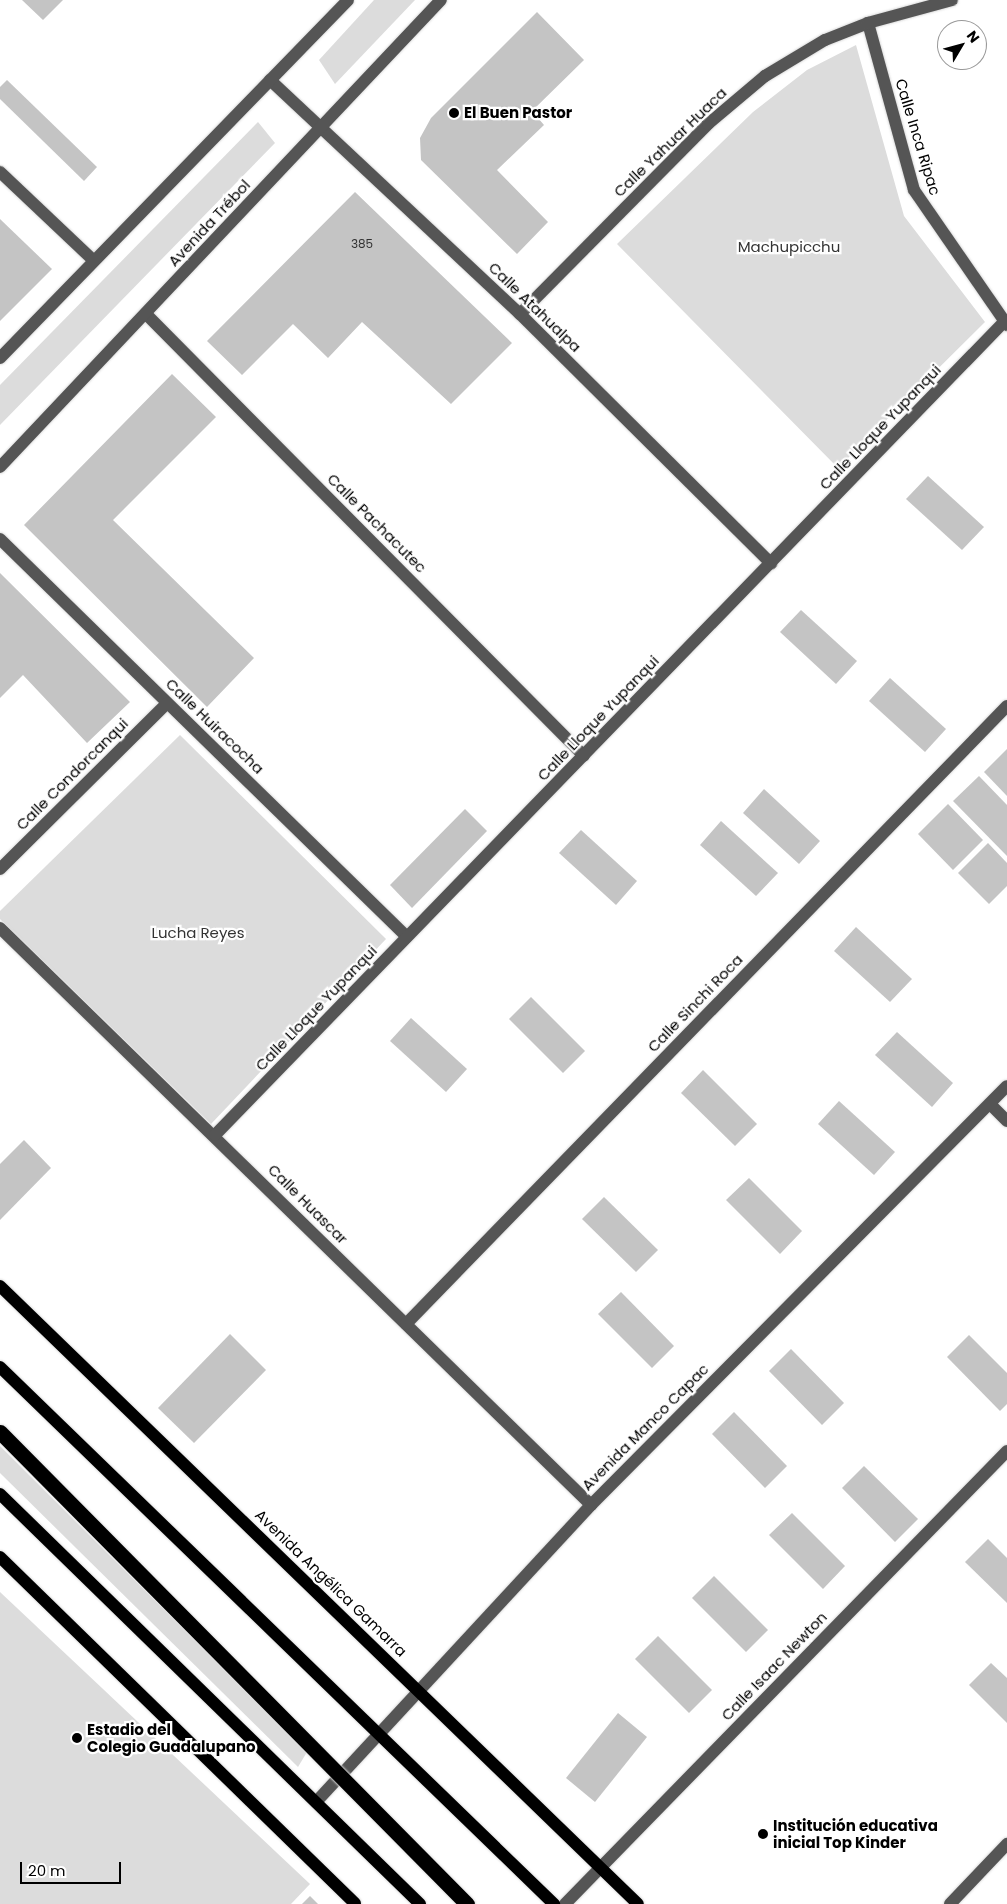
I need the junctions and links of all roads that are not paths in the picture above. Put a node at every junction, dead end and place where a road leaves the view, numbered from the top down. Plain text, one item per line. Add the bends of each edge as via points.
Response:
1 (348, 0) edge
2 (441, 0) edge
3 (952, 0) edge
4 (868, 23) junction
5 (270, 80) junction
6 (322, 125) junction
7 (0, 172) edge
8 (94, 261) junction
9 (146, 314) junction
10 (520, 314) junction
11 (1005, 324) edge
12 (0, 358) edge
13 (0, 467) edge
14 (0, 539) edge
15 (771, 563) junction
16 (167, 702) junction
17 (1007, 706) edge
18 (584, 756) junction
19 (0, 869) edge
20 (0, 928) edge
21 (407, 937) junction
22 (1007, 1086) edge
23 (990, 1104) junction
24 (1007, 1121) edge
25 (215, 1136) junction
26 (0, 1286) edge
27 (406, 1324) junction
28 (0, 1367) edge
29 (0, 1432) edge
30 (1007, 1451) edge
31 (0, 1494) edge
32 (591, 1505) junction
33 (0, 1557) edge
34 (419, 1692) junction
35 (379, 1735) junction
36 (316, 1802) junction
37 (1007, 1844) edge
38 (600, 1866) junction
39 (355, 1904) edge
40 (420, 1904) edge
41 (467, 1904) edge
42 (554, 1904) edge
43 (565, 1904) edge
44 (638, 1904) edge
45 (950, 1904) edge

1 - 5 street
2 - 6 street, Avenida Trébol
3 - 4 street, Calle Yahuar Huaca
4 - 10 street, Calle Yahuar Huaca via 825,40 765,76 708,124
4 - 11 street, Calle Inca Ripac via 914,190
5 - 6 street, Calle Atahualpa
5 - 8 street
6 - 9 street, Avenida Trébol
6 - 10 street, Calle Atahualpa
7 - 8 street
8 - 12 street
9 - 13 street, Avenida Trébol
9 - 18 street, Calle Pachacutec
10 - 15 street, Calle Atahualpa
11 - 15 street, Calle Lloque Yupanqui
14 - 16 street, Calle Huiracocha
15 - 18 street, Calle Lloque Yupanqui
16 - 19 street, Calle Condorcanqui
16 - 21 street, Calle Huiracocha
17 - 27 street, Calle Sinchi Roca
18 - 21 street, Calle Lloque Yupanqui
20 - 25 street, Calle Huascar
21 - 25 street, Calle Lloque Yupanqui
22 - 23 street, Avenida Manco Capac
23 - 24 street
23 - 32 street, Avenida Manco Capac
25 - 27 street, Calle Huascar
26 - 34 main road, Avenida Angélica Gamarra
27 - 32 street, Calle Huascar
28 - 35 main road
29 - 41 highway, bridge
30 - 38 street, Calle Isaac Newton
31 - 36 main road
32 - 34 street, Avenida Manco Capac
33 - 39 main road
34 - 35 street, Avenida Manco Capac
34 - 38 main road, Avenida Angélica Gamarra
35 - 36 street, Avenida Manco Capac
35 - 42 main road
36 - 40 main road
37 - 45 street
38 - 43 street, Calle Isaac Newton
38 - 44 main road, Avenida Angélica Gamarra

